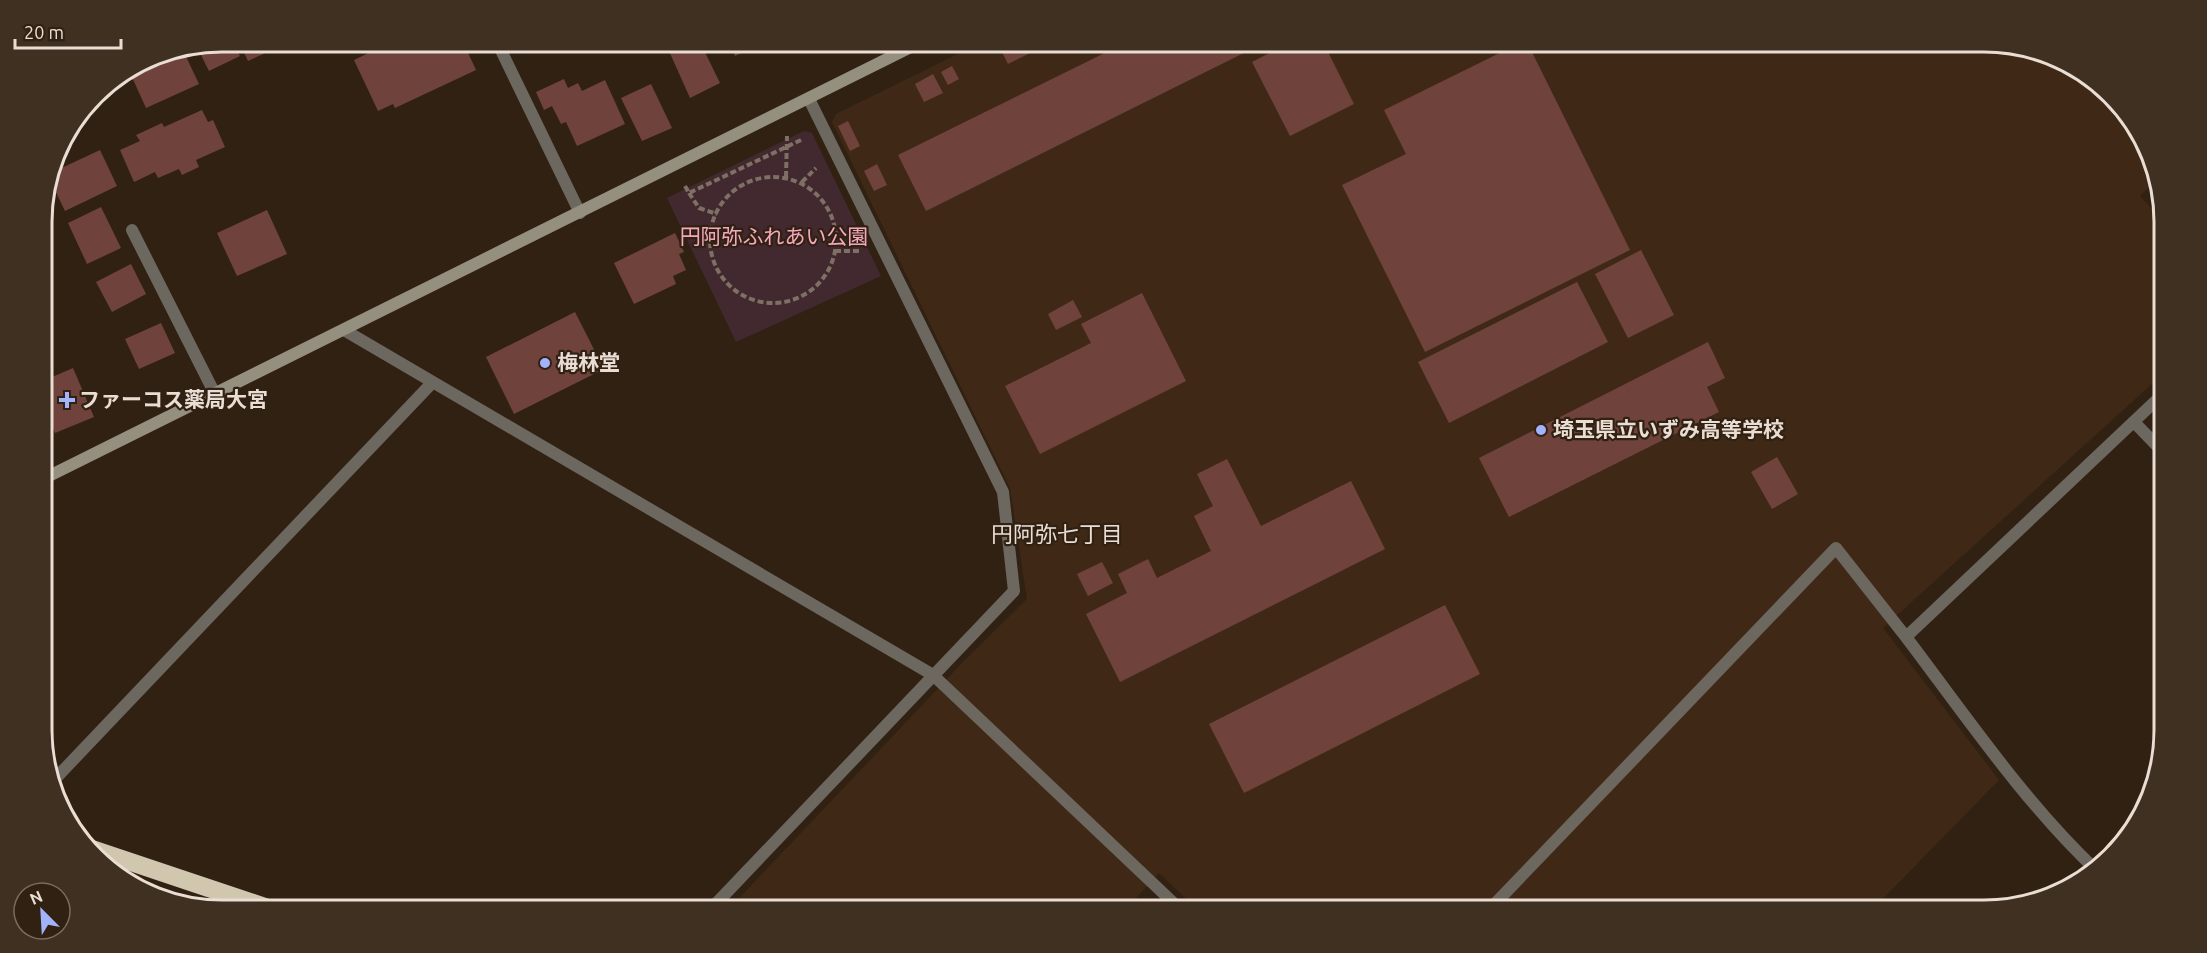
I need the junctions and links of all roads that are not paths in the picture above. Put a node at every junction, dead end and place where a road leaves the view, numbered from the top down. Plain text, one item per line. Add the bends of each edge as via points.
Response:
1 (502, 53) edge
2 (900, 53) edge
3 (809, 99) junction
4 (580, 213) junction
5 (132, 230) dead end
6 (344, 330) junction
7 (431, 384) junction
8 (215, 394) junction
9 (2154, 403) edge
10 (2134, 422) junction
11 (2154, 443) edge
12 (52, 474) edge
13 (1906, 637) junction
14 (933, 675) junction
15 (58, 776) edge
16 (105, 853) edge
17 (2089, 864) edge
18 (244, 900) edge
19 (719, 900) edge
20 (1170, 900) edge
21 (1499, 900) edge

1 - 4 street
2 - 3 street
3 - 4 street
3 - 14 street via 1003,492 1014,591
4 - 6 street
5 - 8 street
6 - 7 street
6 - 8 street
7 - 14 street
7 - 15 street
8 - 12 street
9 - 10 street
10 - 11 street
10 - 13 street
13 - 17 street via 2005,767
13 - 21 street via 1836,548
14 - 19 street
14 - 20 street
16 - 18 highway

